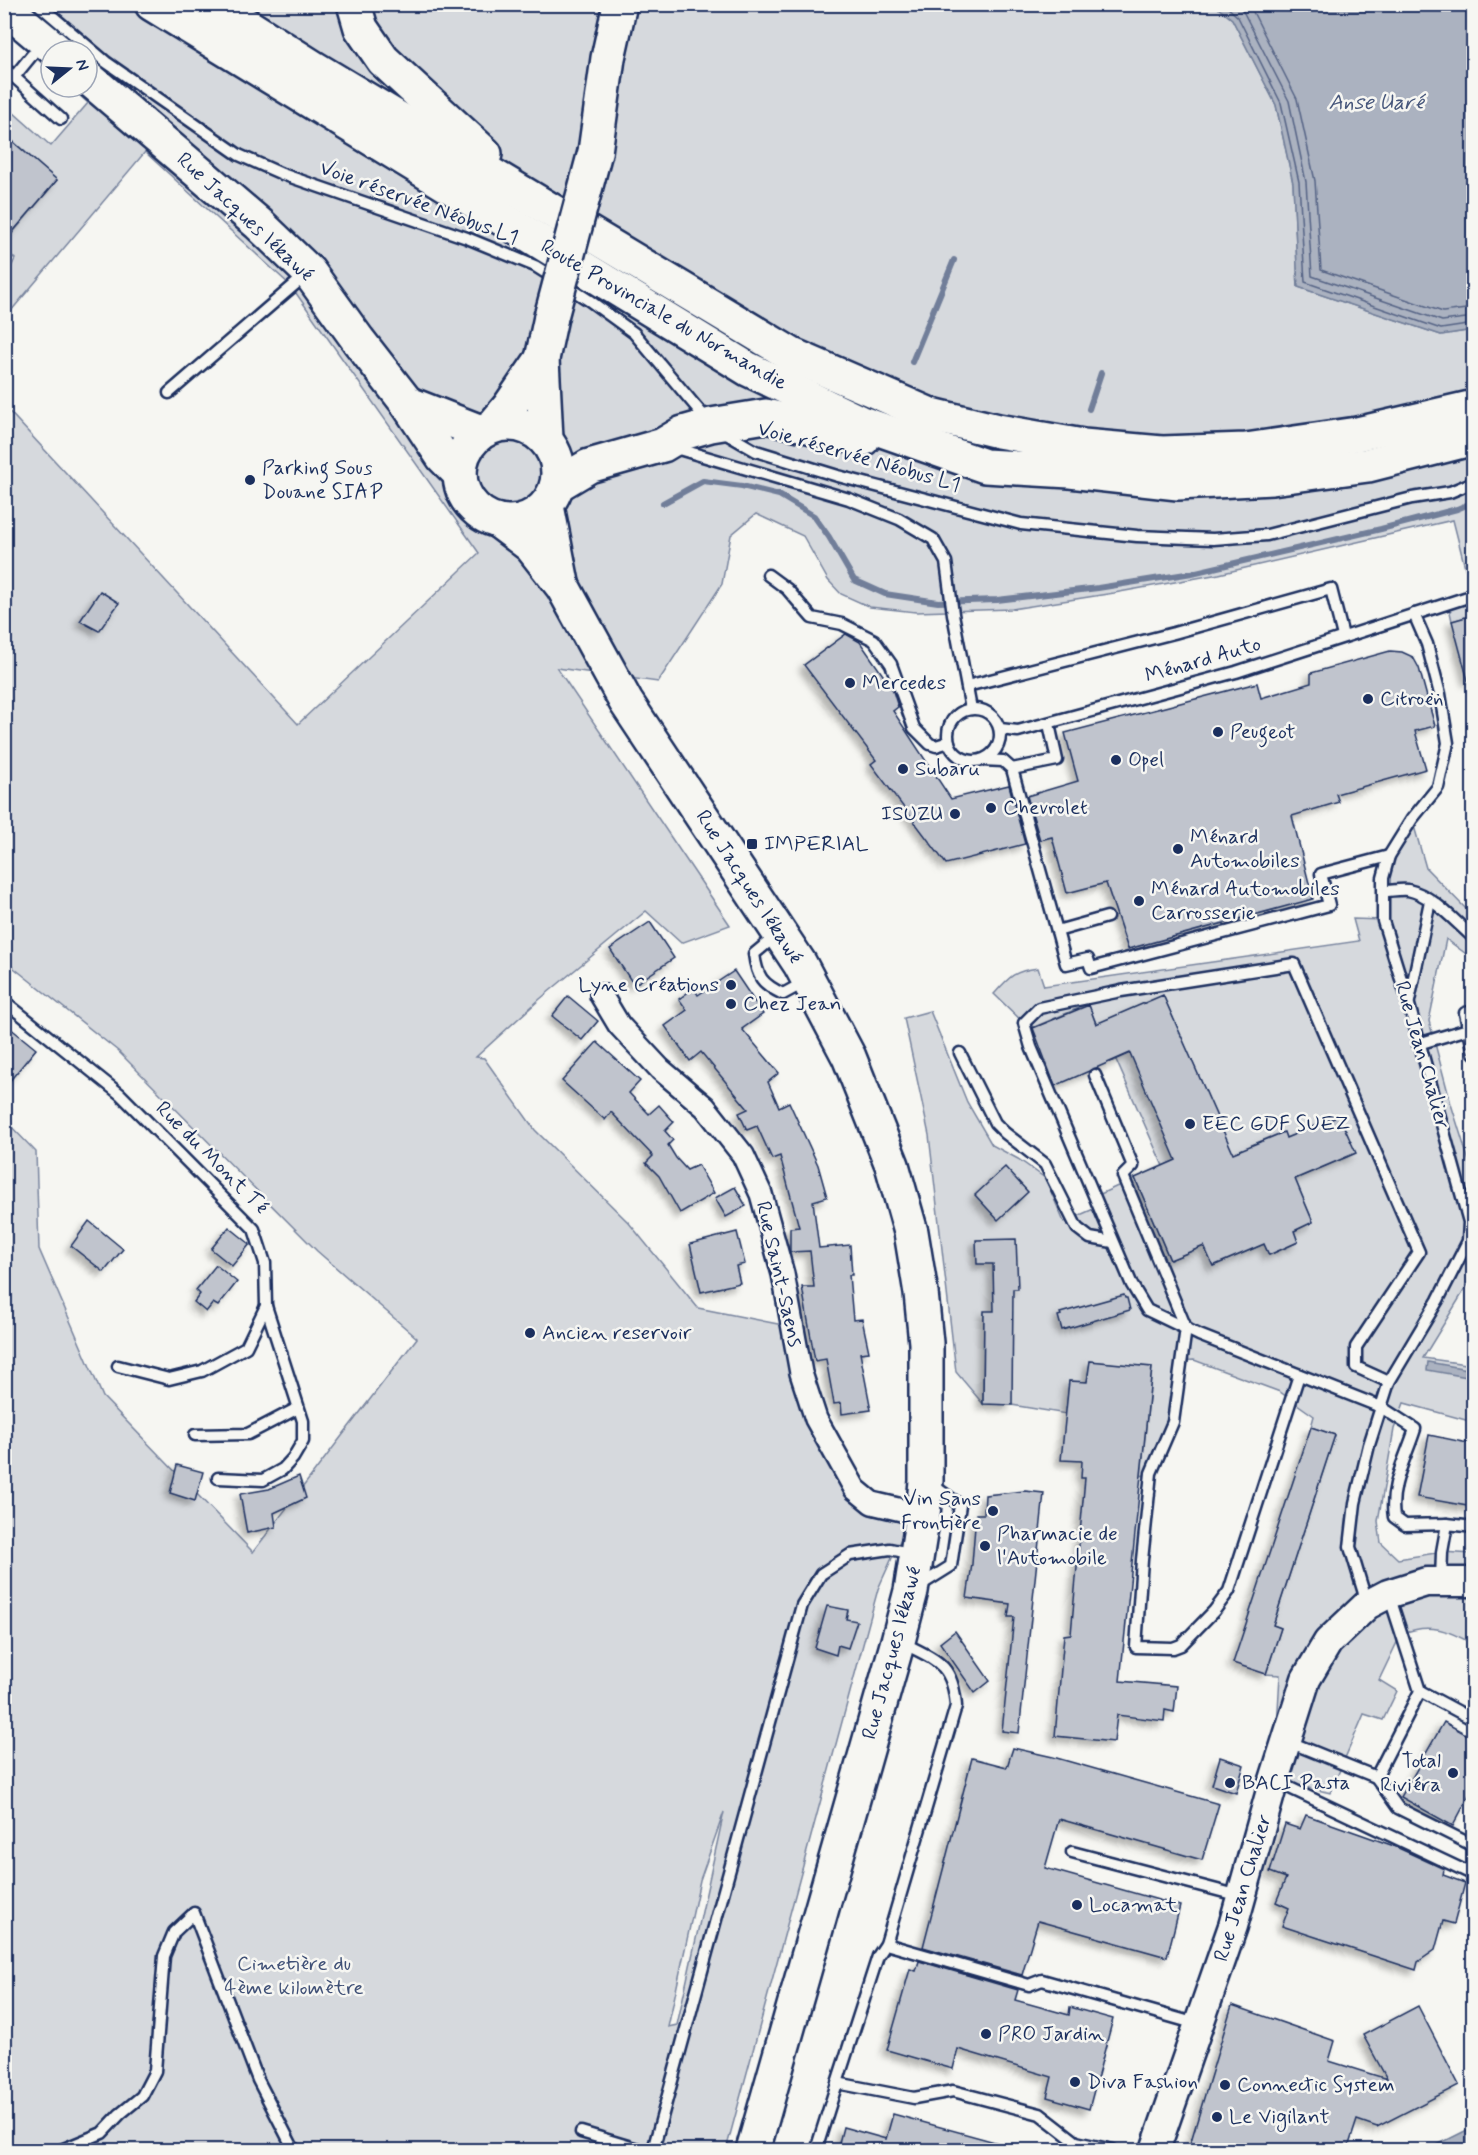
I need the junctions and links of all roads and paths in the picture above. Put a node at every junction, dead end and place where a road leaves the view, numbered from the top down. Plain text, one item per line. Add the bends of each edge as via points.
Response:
1 (38, 4) edge
2 (152, 4) edge
3 (213, 4) edge
4 (354, 4) edge
5 (598, 4) edge
6 (620, 4) edge
7 (4, 7) edge
8 (39, 47) edge
9 (39, 57) edge
10 (4, 68) edge
11 (14, 77) junction
12 (99, 87) edge
13 (61, 119) dead end
14 (595, 152) junction
15 (530, 197) junction
16 (309, 272) junction
17 (542, 359) junction
18 (169, 393) dead end
19 (407, 403) junction
20 (1473, 407) edge
21 (711, 425) junction
22 (487, 428) junction
23 (1473, 438) edge
24 (546, 439) junction
25 (663, 445) junction
26 (985, 466) junction
27 (460, 474) junction
28 (1473, 483) edge
29 (552, 495) junction
30 (498, 521) junction
31 (768, 575) dead end
32 (562, 587) junction
33 (1473, 595) edge
34 (1414, 614) junction
35 (1343, 636) junction
36 (967, 686) junction
37 (971, 709) junction
38 (1048, 724) junction
39 (1000, 729) junction
40 (949, 742) junction
41 (982, 760) junction
42 (1012, 769) junction
43 (1389, 856) junction
44 (1384, 891) junction
45 (1430, 901) junction
46 (1107, 917) dead end
47 (1057, 931) junction
48 (1473, 938) edge
49 (601, 995) dead end
50 (4, 1001) edge
51 (1409, 1005) junction
52 (1473, 1011) edge
53 (1468, 1029) junction
54 (1418, 1044) junction
55 (960, 1053) dead end
56 (1473, 1053) edge
57 (1095, 1075) dead end
58 (1113, 1242) junction
59 (1471, 1243) edge
60 (266, 1306) junction
61 (1186, 1328) junction
62 (118, 1366) dead end
63 (1299, 1375) junction
64 (1389, 1382) junction
65 (1381, 1407) junction
66 (298, 1408) junction
67 (195, 1434) dead end
68 (218, 1478) dead end
69 (926, 1481) junction
70 (923, 1515) junction
71 (1447, 1524) junction
72 (1473, 1527) edge
73 (917, 1554) junction
74 (1441, 1582) junction
75 (1473, 1582) edge
76 (911, 1591) junction
77 (1378, 1600) junction
78 (898, 1641) junction
79 (1420, 1691) junction
80 (1473, 1720) edge
81 (1287, 1741) junction
82 (1376, 1777) junction
83 (1274, 1780) junction
84 (1473, 1846) edge
85 (1072, 1852) dead end
86 (1473, 1875) edge
87 (1241, 1896) junction
88 (822, 1907) junction
89 (886, 1944) junction
90 (1200, 2025) junction
91 (837, 2083) junction
92 (581, 2132) dead end
93 (61, 2151) edge
94 (294, 2151) edge
95 (641, 2151) edge
96 (653, 2151) edge
97 (753, 2151) edge
98 (768, 2151) edge
99 (816, 2151) edge
100 (1113, 2151) edge
101 (1155, 2151) edge

1 - 21 lane, Voie réservée Néobus L1 via 106,62 239,154 282,174 467,238 535,266 634,333
2 - 26 main road, Route Provinciale du Normandie via 748,369 859,422
3 - 15 main road, Route Provinciale du Normandie
4 - 15 main road via 362,28 383,60
5 - 14 main road via 589,62
6 - 14 main road
7 - 8 main road
9 - 11 lane
10 - 11 lane
11 - 13 lane
12 - 16 main road, Rue Jacques Iékawé
14 - 17 main road, bridge
15 - 20 main road, Route Provinciale du Normandie via 792,355 928,414 998,431 1083,446 1162,453 1246,450 1357,434
16 - 18 lane
16 - 19 main road, Rue Jacques Iékawé
17 - 22 main road via 509,407
17 - 24 main road
19 - 22 main road
19 - 27 main road, Rue Jacques Iékawé via 443,458
21 - 25 main road via 683,433
21 - 26 main road via 766,416
21 - 28 lane, Voie réservée Néobus L1 via 756,451 1021,524 1137,536 1213,539 1267,535 1450,492
22 - 24 main road via 508,423 522,425
22 - 27 main road via 469,443
23 - 26 main road, Route Provinciale du Normandie via 1368,465 1272,478 1189,483
24 - 29 main road via 559,473
25 - 29 main road via 589,465
25 - 36 lane via 849,499 899,519 933,539 946,562
27 - 30 main road via 471,504
29 - 30 main road via 536,514 525,520
29 - 32 main road, Rue Jacques Iékawé
30 - 32 main road, Rue Jacques Iékawé via 531,546
31 - 40 lane via 787,589 812,618 842,624 874,640 891,664 914,728 930,744
32 - 69 main road, Rue Jacques Iékawé via 626,702 779,933 849,1056 892,1165 911,1232 926,1343
33 - 34 lane, Ménard Auto
34 - 35 lane, Ménard Auto
34 - 43 lane via 1427,644 1448,743 1438,787
35 - 36 lane via 1331,589
35 - 38 lane, Ménard Auto via 1236,672
36 - 37 lane
37 - 39 lane via 988,713
37 - 40 lane via 963,711 950,724
38 - 39 lane, Ménard Auto via 1018,731
38 - 42 lane via 1057,760
39 - 41 lane via 995,751
40 - 41 lane via 958,756
41 - 42 lane via 1003,762
42 - 47 lane
43 - 44 lane
43 - 47 lane via 1321,874 1329,905 1091,968 1088,959 1066,964
44 - 45 lane via 1406,890
44 - 51 lane, Rue Jean Chalier via 1383,921
45 - 48 lane
45 - 51 lane
46 - 47 lane
49 - 70 street, Rue Saint-Saens via 619,1025 660,1069 705,1107 743,1155 761,1194 783,1274 801,1373 816,1419 855,1489 872,1503
50 - 60 lane, Rue du Mont Té via 120,1094 254,1229 265,1263
51 - 54 lane, Rue Jean Chalier
52 - 53 lane via 1465,1013
53 - 54 lane
53 - 56 lane
54 - 59 lane, Rue Jean Chalier via 1469,1222
55 - 58 lane via 995,1123 1045,1164 1077,1228 1090,1238
57 - 61 lane via 1133,1166 1123,1176
58 - 61 lane via 1147,1310
58 - 64 lane via 1024,1023 1039,1008 1294,964 1419,1252 1356,1347 1356,1367
59 - 64 lane, Rue Jean Chalier
60 - 62 lane via 246,1347 202,1371 169,1379
60 - 66 lane, Rue du Mont Té
61 - 63 lane
61 - 63 lane via 1173,1422 1151,1473 1136,1647 1181,1646 1228,1591
63 - 65 lane
64 - 65 lane, Rue Jean Chalier
65 - 71 lane via 1415,1429 1397,1478 1392,1501 1394,1517 1405,1525
65 - 77 lane, Rue Jean Chalier via 1355,1503 1350,1547
66 - 67 lane via 248,1434
66 - 68 lane, Rue du Mont Té via 303,1441 284,1469 263,1480
69 - 70 main road, Rue Jacques Iékawé
69 - 76 lane via 960,1505 951,1566
70 - 73 main road, Rue Jacques Iékawé
71 - 72 lane
71 - 74 lane
73 - 76 main road, Rue Jacques Iékawé
73 - 96 lane via 890,1549 850,1556 821,1574 802,1605
74 - 75 street
74 - 77 street via 1426,1582
76 - 78 main road, Rue Jacques Iékawé
77 - 79 lane
77 - 81 street, Rue Jean Chalier via 1328,1642 1306,1679
78 - 88 main road, Rue Jacques Iékawé
78 - 89 lane via 939,1661 954,1685 956,1706
79 - 80 lane
79 - 82 lane
81 - 82 lane
81 - 83 street, Rue Jean Chalier
82 - 84 lane via 1398,1808
83 - 86 lane
83 - 87 street, Rue Jean Chalier
85 - 87 lane
87 - 90 street, Rue Jean Chalier
88 - 97 main road, Rue Jacques Iékawé
88 - 98 main road, Rue Jacques Iékawé
89 - 90 lane via 1029,1985 1042,1980
89 - 91 lane via 878,1956
90 - 101 street, Rue Jean Chalier
91 - 99 lane
91 - 100 lane via 914,2098 953,2091 1040,2114 1076,2142
92 - 95 lane
93 - 94 lane via 102,2133 142,2096 155,2071 164,1956 174,1932 194,1913 258,2080

